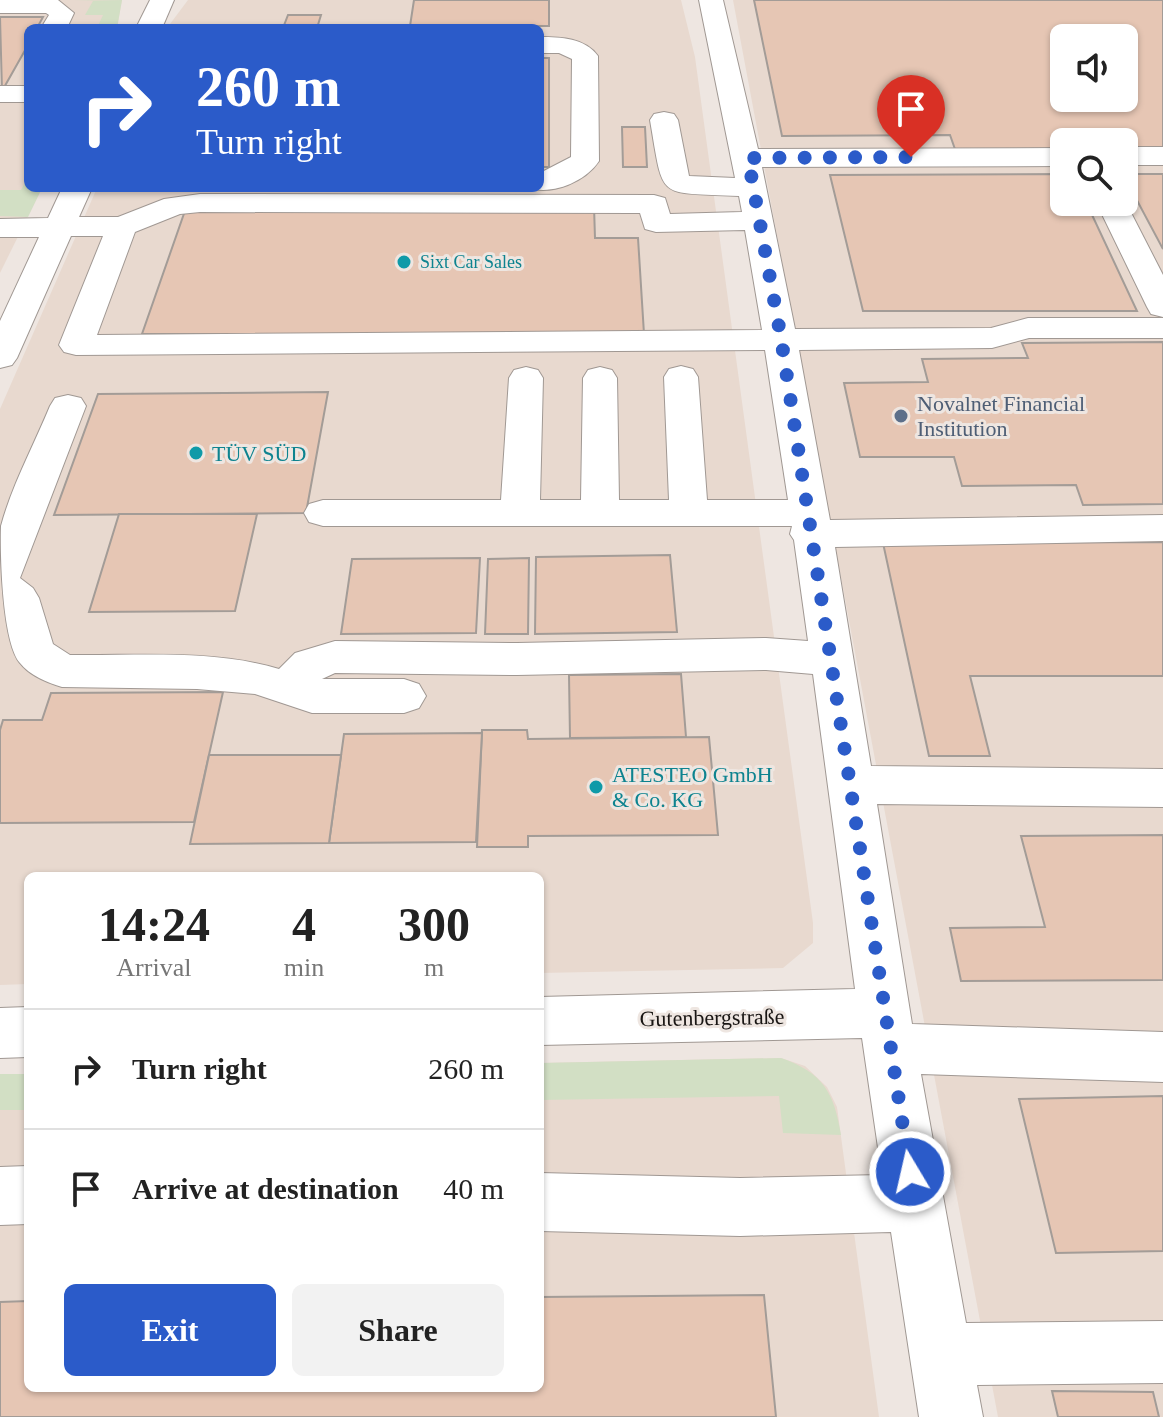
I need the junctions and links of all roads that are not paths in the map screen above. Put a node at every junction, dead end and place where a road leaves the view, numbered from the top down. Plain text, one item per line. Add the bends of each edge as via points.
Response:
1 (162, 0) edge
2 (711, 0) edge
3 (0, 6) edge
4 (56, 24) edge
5 (151, 24) edge
6 (544, 45) edge
7 (664, 120) dead end
8 (1138, 156) edge
9 (1163, 156) edge
10 (1050, 158) edge
11 (544, 182) edge
12 (754, 189) junction
13 (75, 192) edge
14 (1118, 216) edge
15 (122, 226) junction
16 (59, 227) junction
17 (0, 228) edge
18 (1163, 307) edge
19 (1163, 328) edge
20 (781, 338) junction
21 (0, 358) edge
22 (681, 377) dead end
23 (526, 378) dead end
24 (600, 378) dead end
25 (68, 406) dead end
26 (520, 511) junction
27 (600, 512) junction
28 (689, 512) junction
29 (323, 513) dead end
30 (809, 524) junction
31 (1163, 528) edge
32 (0, 577) edge
33 (0, 585) edge
34 (830, 659) junction
35 (287, 688) junction
36 (404, 696) dead end
37 (849, 785) junction
38 (1163, 788) edge
39 (544, 1021) edge
40 (887, 1030) junction
41 (24, 1032) edge
42 (0, 1033) edge
43 (1163, 1057) edge
44 (24, 1195) edge
45 (0, 1196) edge
46 (544, 1202) edge
47 (915, 1203) junction
48 (1163, 1352) edge
49 (941, 1354) junction
50 (951, 1417) edge

1 - 5 street
2 - 12 street
3 - 4 street via 52,6 62,13
6 - 11 street via 564,45 585,56 585,161
7 - 12 street via 679,184
8 - 9 street
10 - 12 street
12 - 15 street via 656,223 654,204 200,203 175,205
12 - 20 street
13 - 16 street
14 - 18 street
15 - 16 street
15 - 20 street via 76,345
16 - 17 street
16 - 21 street
19 - 20 street via 1028,328 992,338
20 - 30 street
22 - 28 street
23 - 26 street
24 - 27 street
25 - 32 street
26 - 27 street
26 - 29 street
27 - 28 street
28 - 30 street
30 - 31 street
30 - 34 street
33 - 35 street via 19,598 35,653 62,671 197,673 255,678
34 - 35 street via 766,654 335,657 310,664
34 - 37 street
35 - 36 street via 312,696
37 - 38 street
37 - 40 street
39 - 40 street, Gutenbergstraße
40 - 43 street, Gutenbergstraße
40 - 47 street
41 - 42 street
44 - 45 street
46 - 47 street via 740,1207
47 - 49 street
48 - 49 street
49 - 50 street

